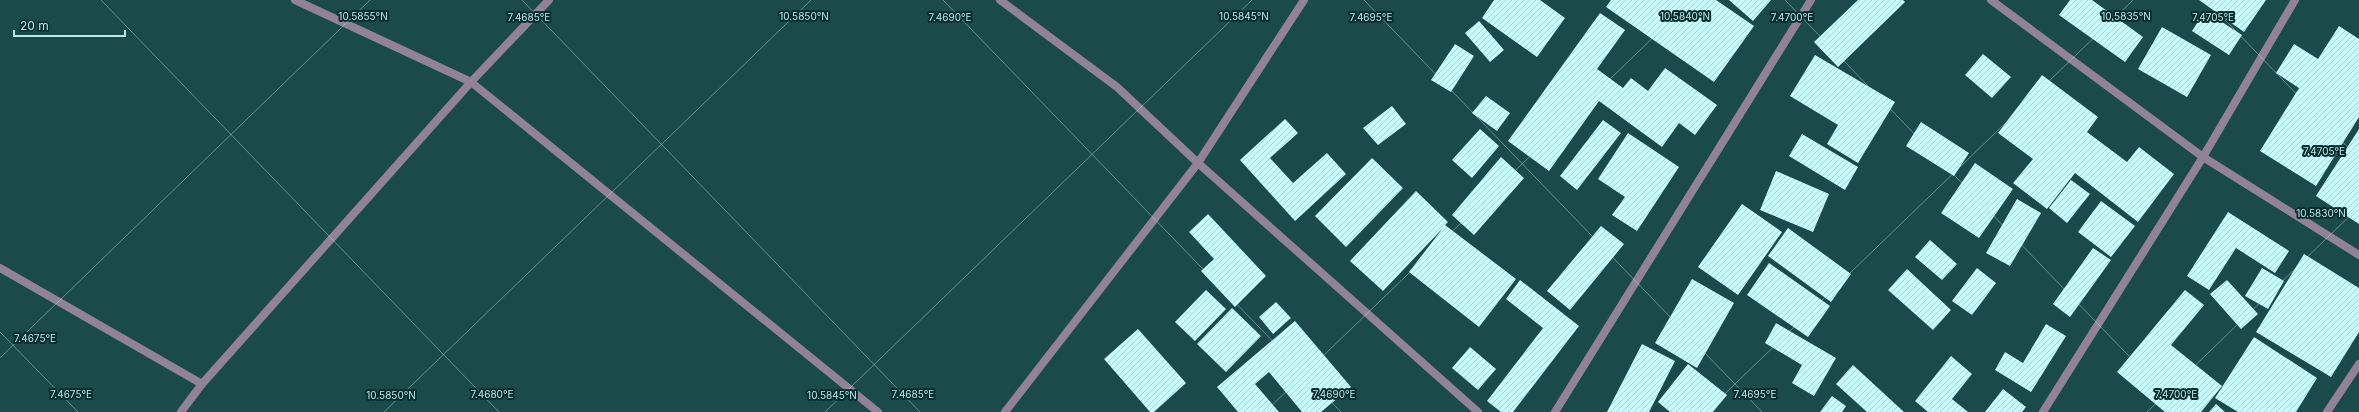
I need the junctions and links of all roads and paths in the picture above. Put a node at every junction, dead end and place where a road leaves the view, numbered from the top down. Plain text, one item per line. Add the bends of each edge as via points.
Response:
1 (295, 0) edge
2 (549, 0) edge
3 (1000, 0) edge
4 (1304, 0) edge
5 (1810, 0) edge
6 (1991, 0) edge
7 (2295, 0) edge
8 (471, 82) junction
9 (2203, 157) junction
10 (1198, 163) junction
11 (2359, 255) edge
12 (0, 268) edge
13 (2359, 364) edge
14 (202, 384) junction
15 (181, 412) edge
16 (878, 412) edge
17 (1005, 412) edge
18 (1478, 412) edge
19 (1555, 412) edge
20 (2043, 412) edge
21 (2327, 412) edge

1 - 8 street
2 - 8 street
3 - 10 street via 1117,87
4 - 10 street
5 - 19 street
6 - 9 street
7 - 9 street
8 - 14 street
8 - 16 street
9 - 11 street
9 - 20 street
10 - 17 street
10 - 18 street
12 - 14 street
13 - 21 street
14 - 15 street

